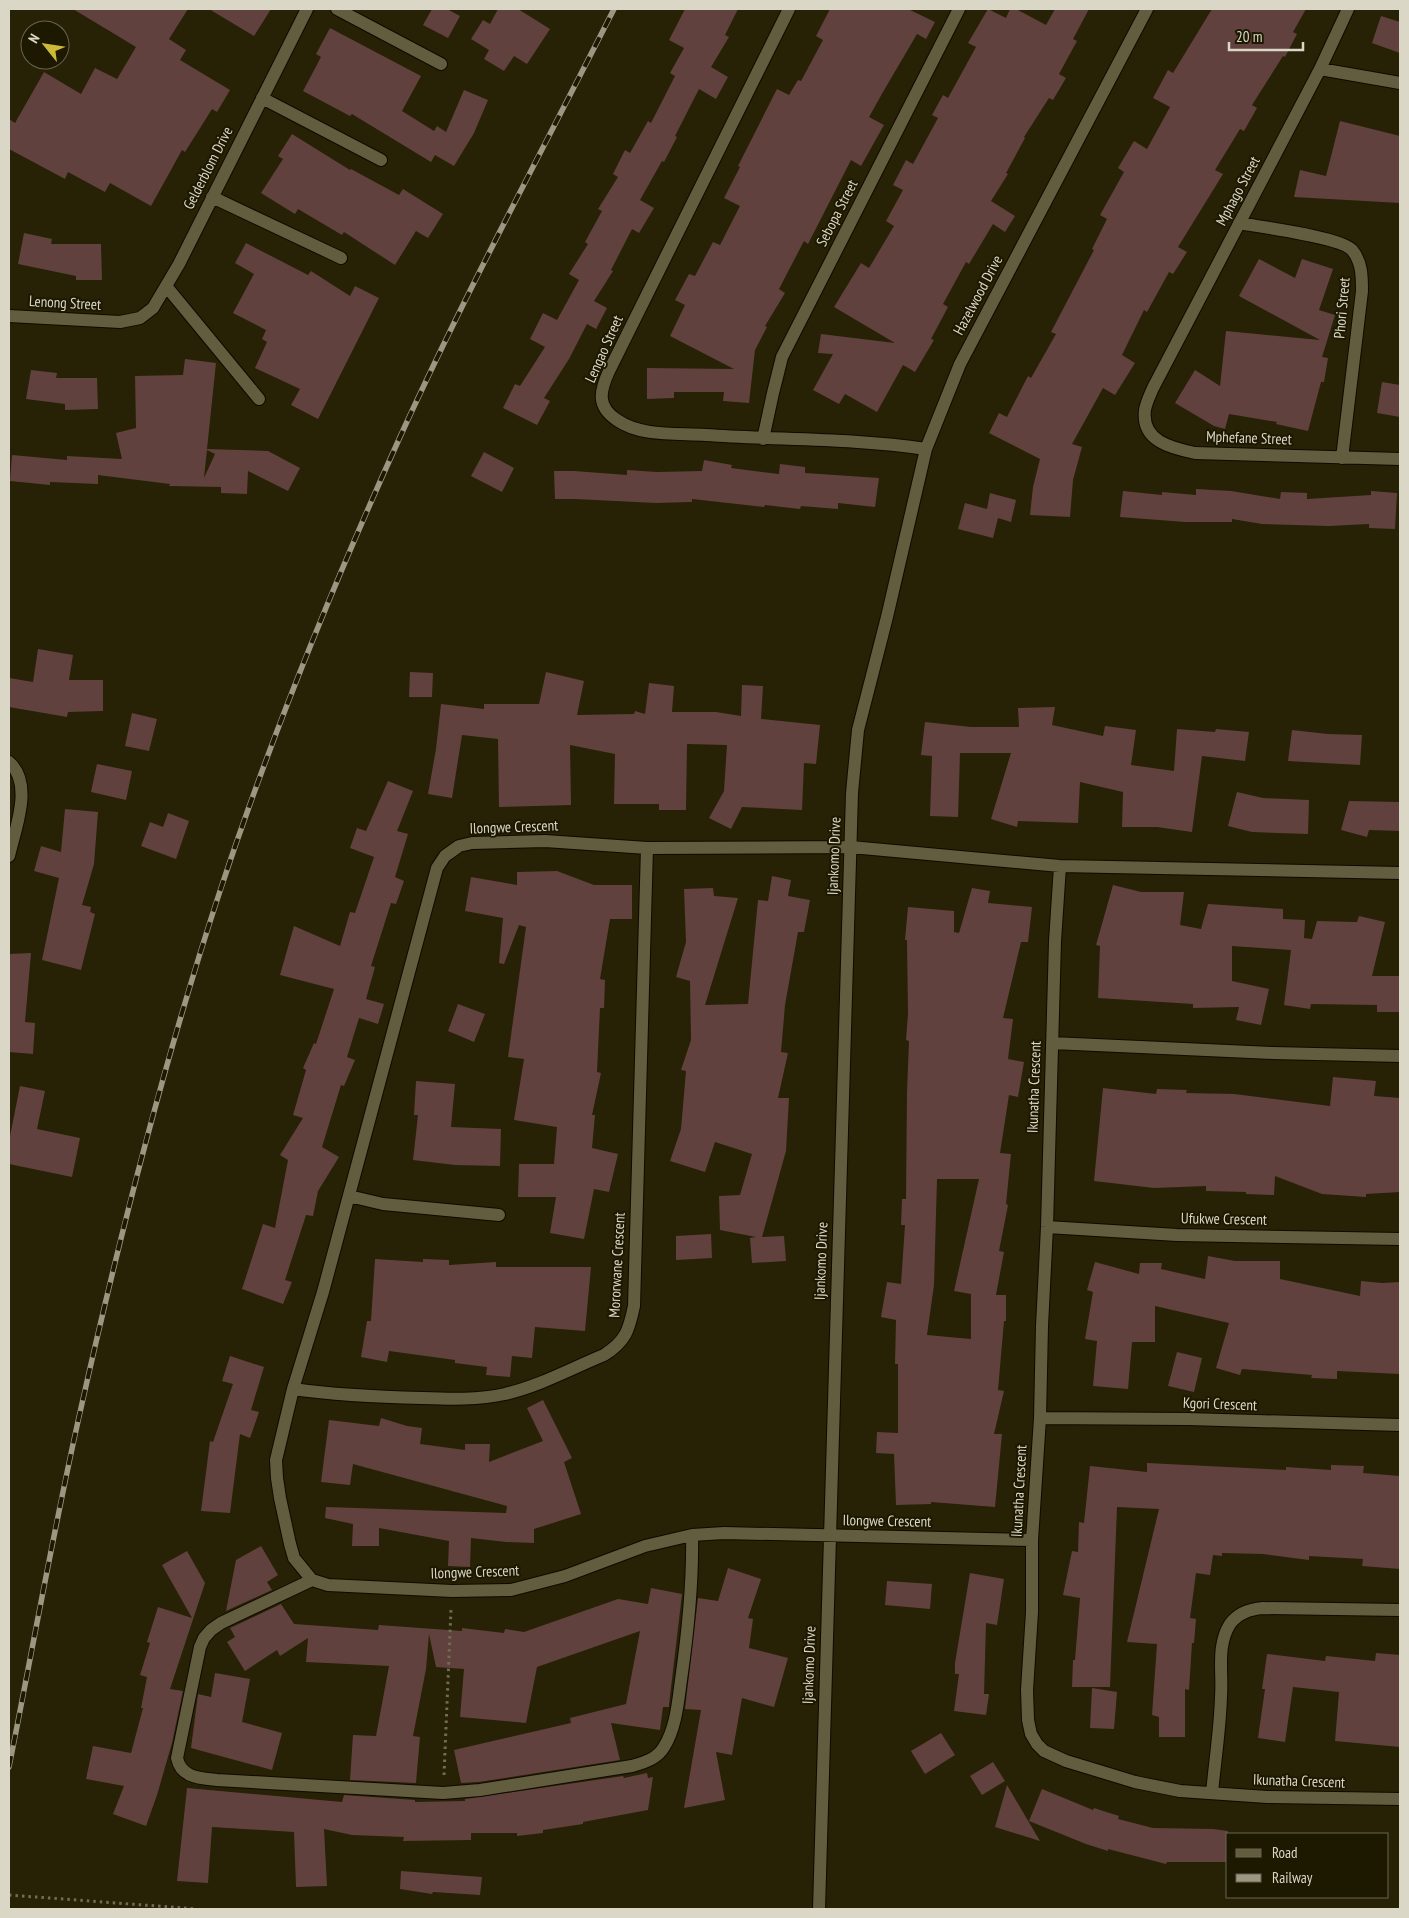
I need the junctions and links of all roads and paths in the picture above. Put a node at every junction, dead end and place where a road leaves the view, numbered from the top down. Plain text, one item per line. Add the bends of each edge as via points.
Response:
1 (307, 9) edge
2 (337, 9) edge
3 (789, 9) edge
4 (959, 9) edge
5 (1147, 9) edge
6 (1348, 9) edge
7 (441, 64) dead end
8 (1320, 69) junction
9 (1400, 83) edge
10 (262, 98) junction
11 (382, 160) dead end
12 (212, 197) junction
13 (1239, 224) junction
14 (341, 258) dead end
15 (166, 286) junction
16 (9, 316) edge
17 (120, 322) joint
18 (1153, 388) joint
19 (258, 399) dead end
20 (763, 439) junction
21 (926, 449) junction
22 (1342, 458) junction
23 (1400, 459) edge
24 (887, 617) joint
25 (9, 762) edge
26 (851, 847) junction
27 (647, 848) junction
28 (9, 856) edge
29 (1060, 866) junction
30 (1400, 872) edge
31 (1052, 1043) junction
32 (1400, 1056) edge
33 (349, 1196) junction
34 (499, 1215) dead end
35 (1047, 1227) junction
36 (1400, 1239) edge
37 (293, 1388) junction
38 (1040, 1418) junction
39 (1400, 1425) edge
40 (692, 1535) junction
41 (829, 1537) junction
42 (1032, 1540) junction
43 (312, 1580) junction
44 (452, 1591) junction
45 (1400, 1610) edge
46 (443, 1793) junction
47 (1212, 1793) junction
48 (1400, 1799) edge
49 (9, 1895) edge
50 (197, 1909) edge
51 (819, 1909) edge

1 - 10 street, Gelderblom Drive
2 - 7 street
3 - 20 street, Lengao Street via 603,384 601,394 607,412 633,427 652,432
4 - 20 street, Sebopa Street via 782,357
5 - 21 street, Hazelwood Drive via 960,364
6 - 8 street, Mphago Street
8 - 9 street
8 - 13 street, Mphago Street
10 - 11 street
10 - 12 street, Gelderblom Drive
12 - 14 street
12 - 15 street, Gelderblom Drive
13 - 18 street, Mphago Street
13 - 22 street, Phori Street via 1328,239 1344,244 1358,261 1362,272 1362,291
15 - 17 street, Gelderblom Drive via 148,313
15 - 19 street
16 - 17 street, Lenong Street
18 - 22 street, Mphefane Street via 1145,408 1144,422 1148,432 1174,449 1195,453
20 - 21 street, Lengao Street via 876,442
21 - 24 street, Hazelwood Drive
22 - 23 street, Mphefane Street
24 - 26 street, Ijankomo Drive via 858,730
25 - 28 street via 20,781 21,799
26 - 27 street, Ilongwe Crescent
26 - 29 street
26 - 41 street, Ijankomo Drive
27 - 33 street, Ilongwe Crescent via 545,841 472,843 459,846 445,856 437,868
27 - 37 street, Mororwane Crescent via 634,1306 626,1335 616,1347 604,1354 504,1394 449,1398 363,1397
29 - 30 street
29 - 31 street, Ikunatha Crescent
31 - 32 street
31 - 35 street, Ikunatha Crescent
33 - 34 street via 383,1204
33 - 37 street, Ilongwe Crescent
35 - 36 street, Ufukwe Crescent via 1177,1234
35 - 38 street, Ikunatha Crescent
37 - 43 street, Ilongwe Crescent via 279,1441 277,1478 292,1551
38 - 39 street, Kgori Crescent
38 - 42 street, Ikunatha Crescent
40 - 41 street, Ilongwe Crescent
40 - 44 street, Ilongwe Crescent via 645,1546 530,1586 511,1590
40 - 46 street via 691,1606 677,1708 667,1741 655,1757 632,1766
41 - 42 street, Ilongwe Crescent
41 - 51 street, Ijankomo Drive
42 - 47 street, Ikunatha Crescent via 1027,1690 1031,1734 1037,1744 1044,1751 1066,1760 1135,1782 1180,1791
43 - 44 street, Ilongwe Crescent via 328,1585
43 - 46 street via 221,1623 204,1638 194,1672 178,1764 190,1776 201,1778
44 - 46 path
45 - 47 street via 1263,1608 1250,1609 1235,1619 1227,1630 1221,1652 1222,1696
47 - 48 street, Ikunatha Crescent
49 - 50 path

